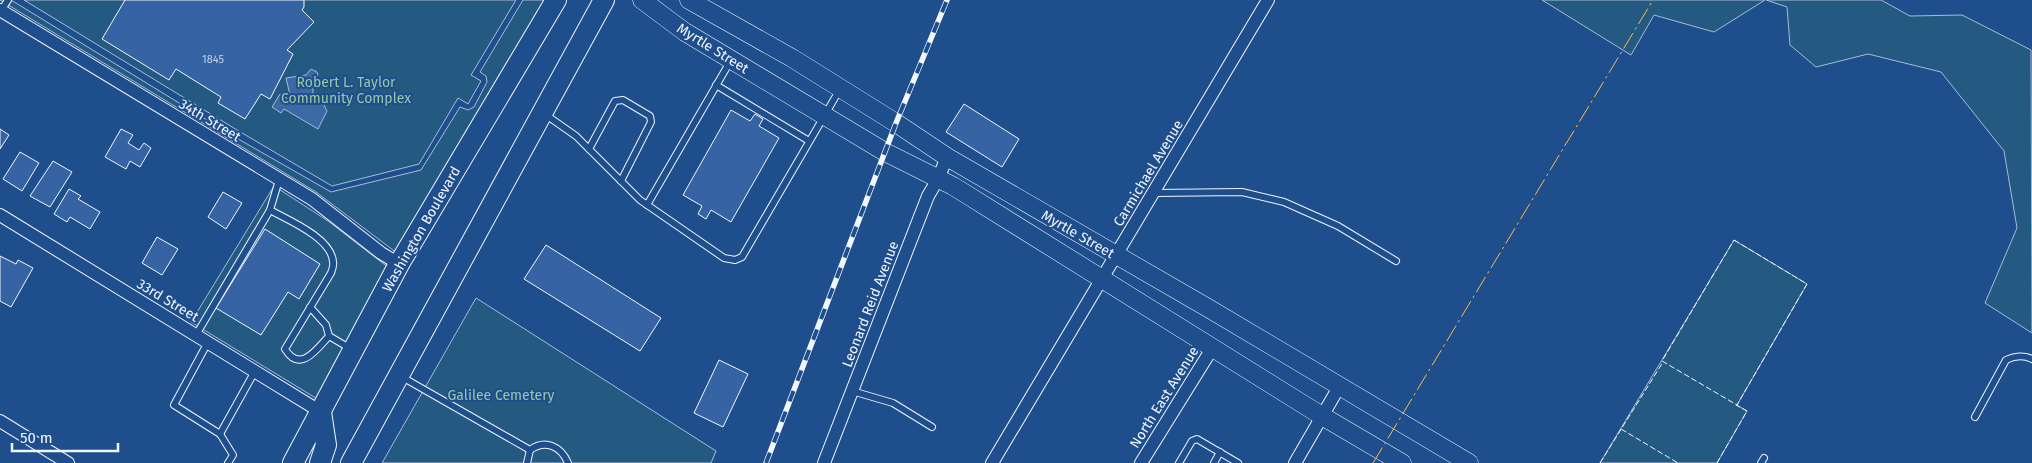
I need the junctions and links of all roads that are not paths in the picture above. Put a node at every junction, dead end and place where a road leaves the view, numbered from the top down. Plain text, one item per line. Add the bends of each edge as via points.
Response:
1 (556, 0) edge
2 (604, 0) edge
3 (642, 0) edge
4 (689, 0) edge
5 (1268, 0) edge
6 (2, 10) edge
7 (731, 59) junction
8 (716, 85) junction
9 (840, 88) junction
10 (542, 112) junction
11 (824, 115) junction
12 (809, 140) junction
13 (589, 149) junction
14 (947, 157) junction
15 (938, 179) junction
16 (279, 180) junction
17 (621, 180) junction
18 (1154, 193) junction
19 (647, 205) junction
20 (270, 210) junction
21 (0, 215) edge
22 (1117, 256) junction
23 (1396, 261) dead end
24 (399, 264) junction
25 (1103, 280) junction
26 (310, 308) junction
27 (196, 335) junction
28 (329, 336) junction
29 (208, 342) junction
30 (1213, 347) junction
31 (353, 351) junction
32 (2032, 360) edge
33 (255, 371) junction
34 (399, 375) junction
35 (1339, 387) junction
36 (852, 391) junction
37 (321, 412) junction
38 (1322, 416) junction
39 (1974, 417) dead end
40 (0, 421) edge
41 (932, 427) dead end
42 (220, 434) junction
43 (530, 450) junction
44 (1220, 452) junction
45 (68, 463) edge
46 (228, 463) edge
47 (293, 463) edge
48 (320, 463) edge
49 (351, 463) edge
50 (527, 463) edge
51 (568, 463) edge
52 (824, 463) edge
53 (992, 463) edge
54 (1141, 463) edge
55 (1179, 463) edge
56 (1214, 463) edge
57 (1238, 463) edge
58 (1295, 463) edge
59 (1402, 463) edge
60 (1469, 463) edge

1 - 24 main road, Washington Boulevard
2 - 10 main road
3 - 7 street, Myrtle Street via 685,32
4 - 9 street, Myrtle Street
5 - 18 street, Carmichael Avenue
6 - 16 street, 34th Street
7 - 8 lane
7 - 11 street, Myrtle Street
8 - 12 lane
8 - 19 lane
9 - 11 lane
9 - 14 street, Myrtle Street
10 - 13 lane
10 - 34 main road
11 - 12 lane
11 - 15 street, Myrtle Street
12 - 19 lane via 742,257 735,260 724,258
13 - 17 lane
13 - 17 lane via 615,101 623,100 650,116 652,122
14 - 15 street, Leonard Reid Avenue
14 - 22 street, Myrtle Street
15 - 25 street, Myrtle Street
15 - 36 street, Leonard Reid Avenue via 928,196
16 - 20 lane
16 - 24 street, 34th Street via 326,209
17 - 19 lane
18 - 22 street, Carmichael Avenue
18 - 23 lane via 1242,192 1284,202 1338,226
20 - 26 lane via 321,240 329,250 333,262 331,273
20 - 27 lane
21 - 27 street, 33rd Street
22 - 25 street, Carmichael Avenue
22 - 35 street, Myrtle Street
24 - 31 main road, Washington Boulevard
25 - 30 street, Myrtle Street
25 - 53 street, Carmichael Avenue
26 - 28 lane via 326,325
26 - 28 lane via 285,349 289,356 299,360 307,358
27 - 29 street, 33rd Street
28 - 31 lane
29 - 33 street, 33rd Street
29 - 42 lane via 174,405
30 - 38 street, Myrtle Street
30 - 54 street, North East Avenue
31 - 37 main road, Washington Boulevard
32 - 39 lane via 2027,356 2006,360
33 - 37 street, 33rd Street
33 - 42 lane
34 - 43 lane
34 - 49 main road
35 - 38 street
35 - 60 street, Myrtle Street
36 - 41 lane via 892,403
36 - 52 street, Leonard Reid Avenue
37 - 47 main road, Washington Boulevard
37 - 48 main road via 326,445
38 - 58 street
38 - 59 street, Myrtle Street
40 - 45 street
42 - 46 lane via 233,455
43 - 50 lane
43 - 51 lane via 548,444 559,450
44 - 55 lane via 1197,440 1192,441
44 - 56 lane
44 - 57 lane

